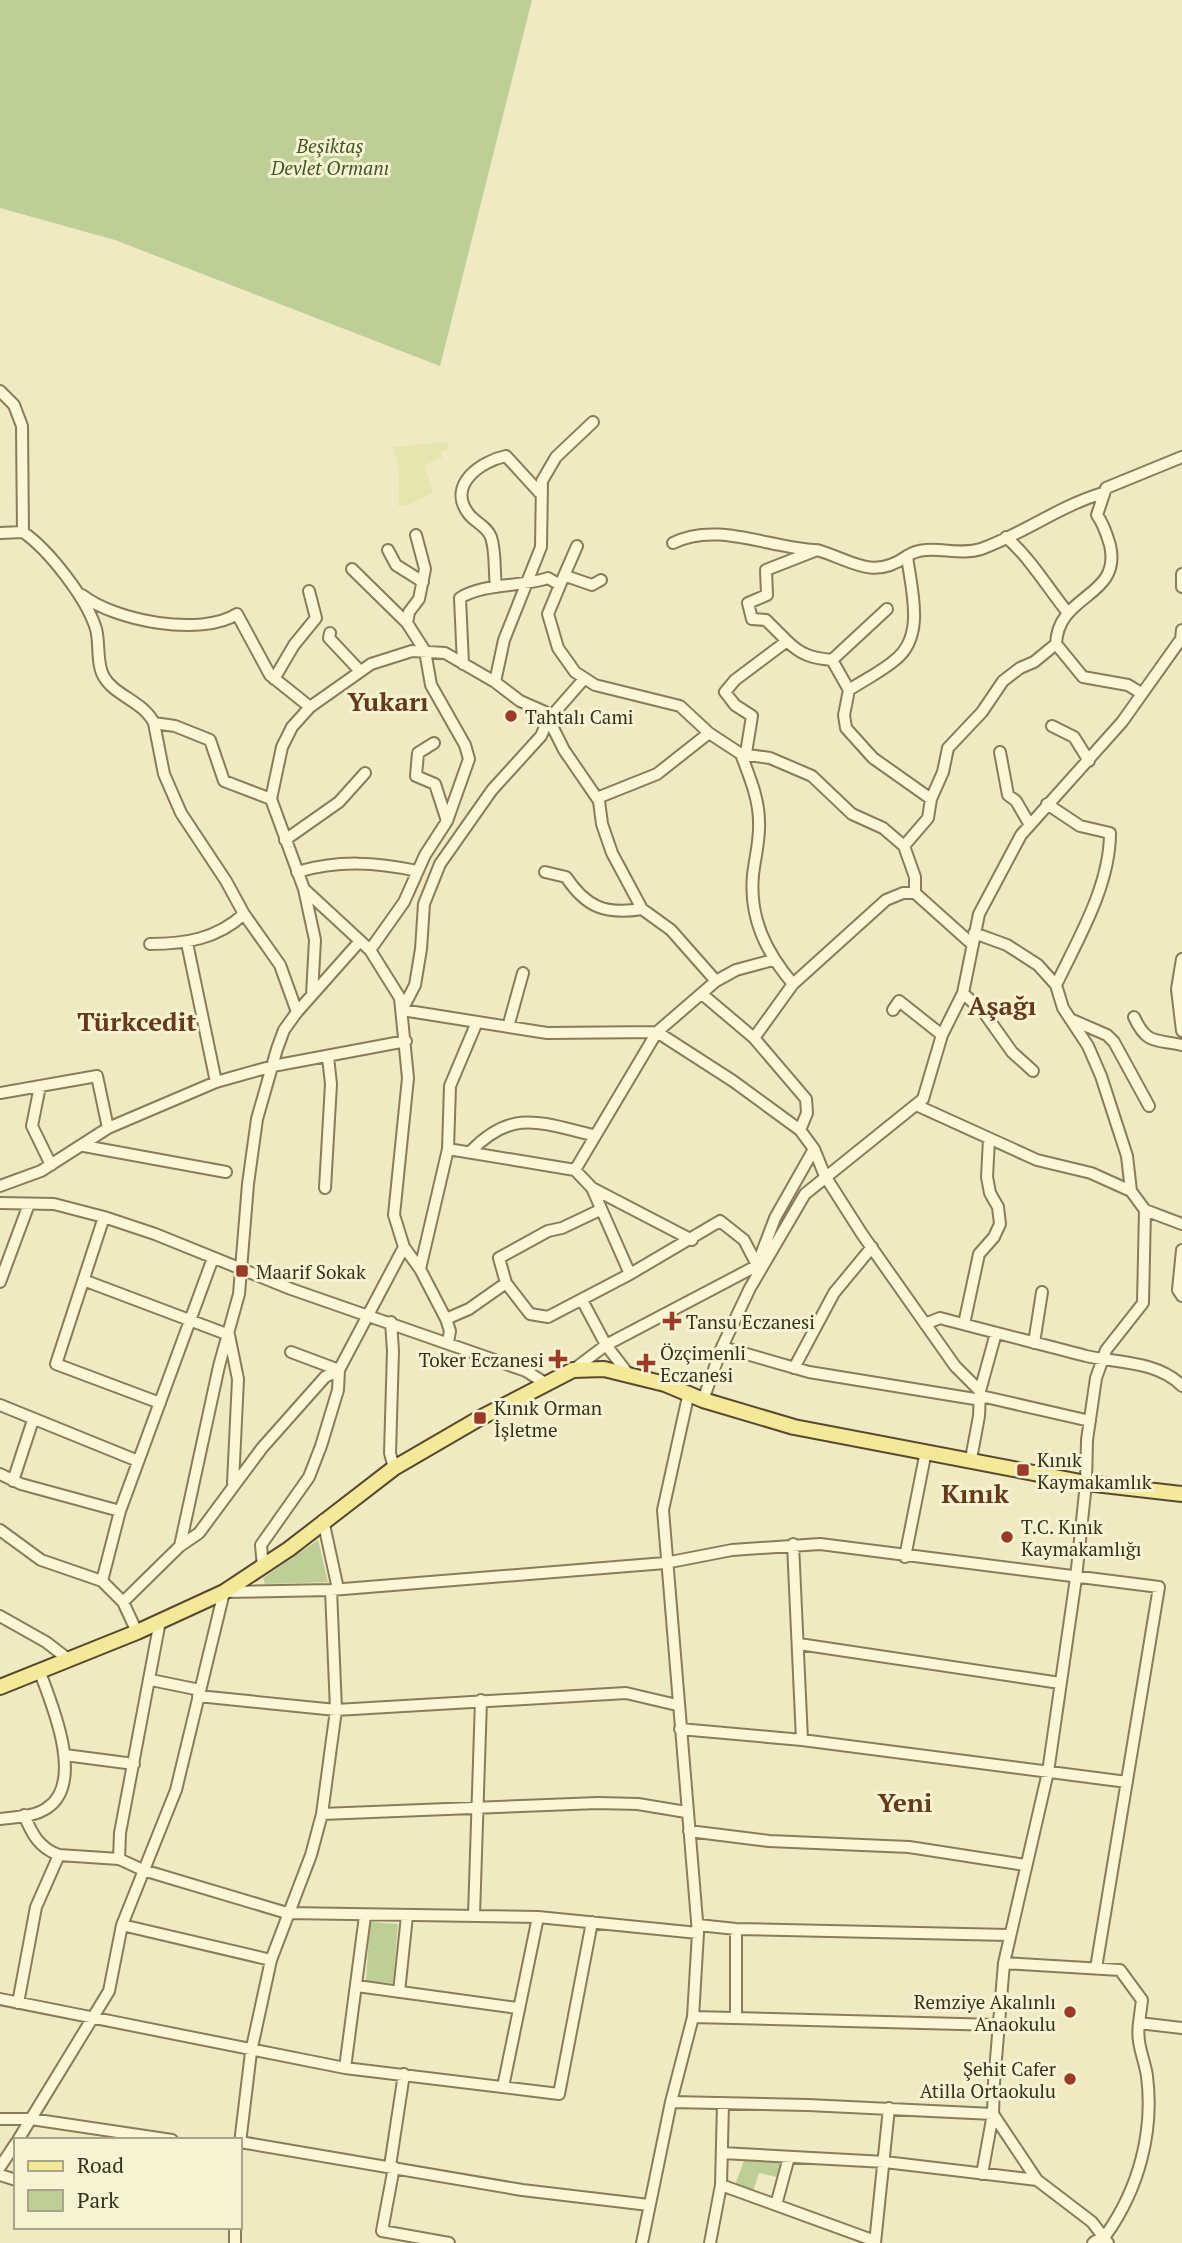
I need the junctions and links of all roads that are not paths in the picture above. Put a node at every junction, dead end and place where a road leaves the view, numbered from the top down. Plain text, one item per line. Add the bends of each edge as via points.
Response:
1 (0, 391) edge
2 (593, 422) dead end
3 (1182, 457) edge
4 (539, 492) junction
5 (1103, 493) junction
6 (23, 532) junction
7 (0, 533) edge
8 (416, 536) dead end
9 (1006, 537) junction
10 (673, 543) dead end
11 (577, 546) dead end
12 (388, 550) dead end
13 (817, 550) junction
14 (907, 556) junction
15 (352, 569) dead end
16 (1182, 574) edge
17 (601, 580) dead end
18 (563, 581) junction
19 (422, 582) junction
20 (529, 585) junction
21 (496, 587) junction
22 (1182, 587) edge
23 (309, 591) dead end
24 (80, 594) junction
25 (887, 609) dead end
26 (1068, 613) junction
27 (407, 623) junction
28 (1182, 629) edge
29 (331, 633) dead end
30 (788, 640) junction
31 (1056, 643) junction
32 (425, 651) junction
33 (832, 660) junction
34 (463, 664) junction
35 (360, 671) junction
36 (274, 679) junction
37 (584, 679) junction
38 (495, 682) junction
39 (849, 690) junction
40 (1141, 693) junction
41 (310, 706) junction
42 (548, 720) junction
43 (154, 723) junction
44 (1052, 726) dead end
45 (709, 733) junction
46 (433, 743) dead end
47 (1000, 752) dead end
48 (743, 754) junction
49 (1089, 761) junction
50 (365, 773) dead end
51 (597, 798) junction
52 (271, 799) junction
53 (930, 799) junction
54 (1047, 804) junction
55 (447, 821) junction
56 (1030, 825) junction
57 (285, 840) junction
58 (904, 846) junction
59 (425, 855) junction
60 (440, 864) junction
61 (417, 871) junction
62 (297, 872) junction
63 (545, 872) dead end
64 (304, 889) junction
65 (915, 893) junction
66 (642, 909) junction
67 (244, 914) junction
68 (974, 933) junction
69 (360, 941) junction
70 (187, 943) junction
71 (150, 944) dead end
72 (973, 945) junction
73 (370, 950) junction
74 (1182, 959) edge
75 (773, 960) junction
76 (523, 973) dead end
77 (716, 981) junction
78 (793, 984) junction
79 (1056, 985) junction
80 (963, 993) junction
81 (702, 994) junction
82 (312, 995) junction
83 (402, 1010) junction
84 (893, 1010) dead end
85 (297, 1012) junction
86 (1134, 1017) dead end
87 (1069, 1019) junction
88 (477, 1022) junction
89 (508, 1027) junction
90 (1182, 1031) edge
91 (657, 1032) junction
92 (943, 1035) junction
93 (754, 1038) junction
94 (406, 1041) junction
95 (1182, 1045) edge
96 (328, 1057) junction
97 (273, 1066) junction
98 (1033, 1071) dead end
99 (216, 1082) junction
100 (40, 1086) junction
101 (0, 1093) edge
102 (916, 1105) junction
103 (1149, 1105) dead end
104 (108, 1128) junction
105 (800, 1130) junction
106 (593, 1135) junction
107 (989, 1139) junction
108 (83, 1146) junction
109 (448, 1149) junction
110 (814, 1149) junction
111 (471, 1151) junction
112 (51, 1165) junction
113 (575, 1170) junction
114 (226, 1172) dead end
115 (825, 1176) junction
116 (0, 1186) edge
117 (325, 1188) dead end
118 (592, 1188) junction
119 (1130, 1191) junction
120 (0, 1203) edge
121 (29, 1204) junction
122 (600, 1210) junction
123 (1145, 1210) junction
124 (104, 1217) junction
125 (1182, 1224) edge
126 (692, 1240) junction
127 (404, 1247) junction
128 (872, 1247) junction
129 (1182, 1250) edge
130 (213, 1258) junction
131 (762, 1263) junction
132 (419, 1269) junction
133 (242, 1271) junction
134 (629, 1274) junction
135 (86, 1281) junction
136 (0, 1282) edge
137 (506, 1283) junction
138 (1042, 1292) dead end
139 (1182, 1296) edge
140 (582, 1300) junction
141 (369, 1315) junction
142 (446, 1319) junction
143 (189, 1321) junction
144 (391, 1322) junction
145 (925, 1324) junction
146 (964, 1324) junction
147 (996, 1333) junction
148 (229, 1335) junction
149 (448, 1342) junction
150 (1034, 1343) junction
151 (606, 1345) junction
152 (722, 1347) junction
153 (291, 1352) dead end
154 (1103, 1360) junction
155 (794, 1368) junction
156 (339, 1370) junction
157 (573, 1370) junction
158 (629, 1375) junction
159 (545, 1383) junction
160 (1182, 1386) edge
161 (689, 1392) junction
162 (981, 1396) junction
163 (703, 1400) junction
164 (160, 1403) junction
165 (0, 1405) edge
166 (33, 1420) junction
167 (1090, 1421) junction
168 (926, 1451) junction
169 (971, 1459) junction
170 (138, 1461) junction
171 (394, 1468) junction
172 (0, 1474) edge
173 (13, 1480) junction
174 (233, 1483) junction
175 (1086, 1483) junction
176 (1182, 1494) edge
177 (120, 1511) junction
178 (323, 1520) junction
179 (0, 1531) edge
180 (793, 1544) junction
181 (180, 1546) junction
182 (905, 1557) junction
183 (666, 1563) junction
184 (262, 1567) junction
185 (1076, 1578) junction
186 (102, 1581) junction
187 (334, 1589) junction
188 (224, 1592) junction
189 (123, 1601) junction
190 (0, 1616) edge
191 (160, 1621) junction
192 (137, 1632) junction
193 (799, 1644) junction
194 (68, 1659) junction
195 (39, 1670) junction
196 (151, 1680) junction
197 (1060, 1682) junction
198 (2, 1684) edge
199 (199, 1693) junction
200 (481, 1700) junction
201 (677, 1705) junction
202 (336, 1710) junction
203 (680, 1729) junction
204 (802, 1740) junction
205 (65, 1755) junction
206 (134, 1764) junction
207 (1048, 1772) junction
208 (1127, 1782) junction
209 (478, 1808) junction
210 (686, 1812) junction
211 (322, 1814) junction
212 (24, 1815) junction
213 (0, 1819) edge
214 (689, 1831) junction
215 (59, 1855) junction
216 (119, 1859) junction
217 (1025, 1865) junction
218 (143, 1870) junction
219 (287, 1913) junction
220 (474, 1915) junction
221 (365, 1916) junction
222 (407, 1916) junction
223 (538, 1917) junction
224 (592, 1922) junction
225 (122, 1926) junction
226 (698, 1929) junction
227 (736, 1929) junction
228 (1009, 1935) junction
229 (271, 1960) junction
230 (1004, 1963) junction
231 (1097, 1968) junction
232 (357, 1986) junction
233 (399, 1992) junction
234 (0, 1999) edge
235 (18, 2003) junction
236 (517, 2008) junction
237 (93, 2017) junction
238 (693, 2017) junction
239 (736, 2017) junction
240 (1139, 2023) junction
241 (998, 2025) junction
242 (1182, 2028) edge
243 (251, 2052) junction
244 (345, 2068) junction
245 (404, 2074) junction
246 (503, 2087) junction
247 (671, 2102) junction
248 (723, 2102) junction
249 (889, 2108) junction
250 (993, 2114) junction
251 (0, 2119) edge
252 (32, 2119) junction
253 (19, 2138) edge
254 (159, 2138) edge
255 (241, 2138) edge
256 (242, 2143) edge
257 (14, 2146) edge
258 (722, 2153) junction
259 (789, 2157) junction
260 (885, 2162) junction
261 (392, 2166) junction
262 (0, 2167) edge
263 (982, 2174) junction
264 (1037, 2180) junction
265 (721, 2185) junction
266 (776, 2205) junction
267 (649, 2206) junction
268 (1102, 2241) edge
269 (875, 2242) edge
270 (449, 2243) edge
271 (642, 2243) edge
272 (710, 2243) edge

1 - 6 street via 14,405 22,426
2 - 4 street via 556,457
3 - 5 street
4 - 20 street via 541,547
4 - 21 street via 506,456 482,466 465,481 461,493 465,509 490,534
5 - 9 street
5 - 26 street via 1097,515 1109,542 1113,567
6 - 7 street
6 - 24 street via 44,547
8 - 19 street via 425,563
9 - 14 street via 980,549 915,551
9 - 26 street
10 - 13 street via 687,536 714,536
11 - 18 street
12 - 19 street via 396,565
13 - 14 street via 871,570
13 - 30 street via 766,570 767,595 748,603 752,619 766,620
14 - 39 street via 915,620 911,637 897,659
15 - 27 street
16 - 22 street
17 - 18 street via 593,585
18 - 20 street via 548,578
18 - 37 street via 548,609 549,619 558,648
19 - 27 street
20 - 21 street
20 - 38 street via 504,640
21 - 34 street via 460,598
23 - 36 street via 316,618
24 - 36 street via 107,612 151,622 207,622 237,614
24 - 43 street via 96,630 104,678 132,698
25 - 33 street
26 - 31 street via 1056,631
27 - 32 street
28 - 40 street via 1181,639
29 - 35 street via 329,638
30 - 33 street via 814,659
30 - 48 street via 725,692 752,716
31 - 40 street via 1083,677 1128,685
31 - 53 street via 1003,681 948,748
32 - 34 street via 445,653
32 - 35 street via 384,659
32 - 55 street via 431,685 469,759
33 - 39 street
34 - 38 street
35 - 41 street
36 - 41 street
37 - 42 street
37 - 45 street via 680,706
38 - 42 street via 545,712
39 - 53 street via 846,728 873,758
40 - 49 street
41 - 52 street via 282,747
42 - 51 street
42 - 60 street via 541,736 492,790
43 - 52 street via 210,740 224,781
43 - 67 street via 164,774 181,813
44 - 49 street via 1074,737
45 - 48 street
45 - 51 street via 657,774
46 - 55 street via 418,753 416,776 435,784
47 - 56 street via 1008,795
48 - 58 street via 770,758 812,776 852,814 883,828
48 - 75 street via 760,820 753,876 755,916
49 - 54 street
50 - 57 street via 339,802
51 - 66 street via 612,853
52 - 57 street
53 - 58 street via 928,818
54 - 56 street
54 - 79 street via 1080,826 1110,833 1100,884
55 - 59 street
56 - 68 street via 979,914
57 - 62 street
58 - 65 street via 915,877
59 - 60 street
59 - 61 street
60 - 83 street via 424,904 415,985
61 - 62 street via 346,863
61 - 73 street via 404,902
62 - 64 street
63 - 66 street via 566,877 571,890 605,910
64 - 69 street
64 - 82 street via 315,940
65 - 72 street
65 - 78 street via 886,900
66 - 77 street via 671,930
67 - 70 street via 229,928
67 - 85 street via 280,965
68 - 72 street
68 - 79 street via 1018,952
69 - 73 street
69 - 82 street
70 - 71 street
70 - 99 street
72 - 80 street
73 - 83 street via 396,988
74 - 90 street via 1177,989
75 - 77 street
75 - 78 street
76 - 89 street
77 - 81 street
78 - 93 street
79 - 87 street
80 - 92 street
80 - 98 street
81 - 91 street
81 - 93 street
82 - 85 street
83 - 88 street
83 - 94 street
84 - 92 street via 899,1001
85 - 97 street via 284,1030
86 - 95 street via 1142,1034 1153,1041
87 - 103 street via 1111,1038
87 - 119 street via 1101,1076 1126,1156
88 - 89 street
88 - 109 street via 450,1086
89 - 91 street via 574,1035
91 - 105 street
91 - 106 street
92 - 102 street via 923,1099
93 - 105 street via 806,1099 807,1113
94 - 96 street
94 - 127 street via 408,1078 394,1214
96 - 97 street
96 - 117 street via 331,1084
97 - 99 street
97 - 133 street via 257,1119
99 - 104 street
100 - 101 street
100 - 104 street via 97,1076
100 - 112 street via 32,1126
102 - 107 street
102 - 115 street
104 - 108 street
105 - 110 street
106 - 111 street via 520,1121 496,1129
106 - 113 street
107 - 119 street
107 - 146 street via 987,1177 1000,1224 979,1254
108 - 112 street
108 - 114 street
109 - 111 street
109 - 132 street
110 - 115 street
110 - 131 street via 775,1217
111 - 113 street
112 - 116 street
113 - 118 street
115 - 128 street
115 - 131 street via 805,1194
118 - 122 street
118 - 126 street
119 - 123 street
120 - 121 street
121 - 124 street via 54,1204
121 - 136 street
122 - 134 street
122 - 137 street via 499,1258
123 - 125 street
123 - 154 street via 1143,1303
124 - 130 street
124 - 135 street
126 - 131 street via 720,1221 744,1240
126 - 134 street
127 - 132 street
127 - 141 street
128 - 145 street
128 - 155 street via 834,1293
129 - 139 street via 1178,1290
130 - 133 street
130 - 143 street
131 - 151 street
131 - 152 street
132 - 142 street
133 - 141 street
133 - 148 street
134 - 140 street
135 - 143 street
135 - 164 street via 56,1364
137 - 140 street via 530,1314 548,1317
137 - 142 street
138 - 150 street
140 - 151 street
141 - 144 street
141 - 156 street
142 - 149 street
143 - 148 street
143 - 164 street
144 - 149 street
144 - 171 street via 390,1453
145 - 146 street via 940,1318
145 - 162 street
146 - 147 street
147 - 150 street
147 - 162 street
148 - 174 street via 238,1379
148 - 181 street
149 - 159 street via 526,1371
150 - 154 street
151 - 157 street
151 - 158 street
152 - 155 street
152 - 163 street
153 - 156 street
154 - 160 street via 1153,1369
154 - 167 street
155 - 162 street
156 - 174 street via 325,1377
156 - 184 street via 338,1390 309,1477 261,1545
157 - 158 main road via 604,1369
157 - 159 main road
158 - 161 main road
159 - 171 main road
161 - 163 main road
161 - 183 street via 663,1510
162 - 167 street
162 - 169 street
163 - 168 main road via 794,1427
164 - 170 street
165 - 166 street
166 - 170 street
166 - 173 street
167 - 175 street
168 - 169 main road
168 - 182 street
169 - 175 main road
170 - 177 street
171 - 178 main road
172 - 173 street
173 - 177 street
174 - 181 street via 199,1533
175 - 176 main road
175 - 185 street
177 - 186 street
178 - 184 main road
178 - 187 street
179 - 186 street via 41,1560
180 - 182 street
180 - 183 street
180 - 193 street
181 - 189 street
182 - 185 street
183 - 187 street
183 - 201 street
184 - 188 main road
185 - 197 street
185 - 208 street via 1159,1587
186 - 189 street
187 - 188 street
187 - 202 street
188 - 191 main road
188 - 199 street
189 - 192 street
190 - 194 street
191 - 192 main road
191 - 196 street
192 - 194 main road
193 - 197 street
193 - 204 street
194 - 195 main road
195 - 198 main road
195 - 205 street
196 - 199 street
196 - 206 street
197 - 207 street
199 - 202 street
199 - 218 street via 176,1790
200 - 201 street via 626,1693
200 - 202 street
200 - 209 street
201 - 203 street
202 - 211 street
203 - 204 street
203 - 210 street
204 - 207 street
205 - 206 street
205 - 212 street via 58,1796 51,1806
206 - 216 street
207 - 208 street
207 - 217 street
208 - 231 street
209 - 210 street via 598,1803
209 - 211 street
209 - 220 street
210 - 214 street
211 - 219 street
212 - 213 street
212 - 215 street via 36,1840
214 - 217 street via 769,1841 909,1847
214 - 226 street
215 - 216 street
215 - 235 street via 36,1907
216 - 218 street
217 - 228 street
218 - 219 street
218 - 225 street
219 - 221 street
219 - 229 street
220 - 222 street
220 - 223 street
221 - 222 street
221 - 232 street
222 - 233 street
223 - 224 street
223 - 236 street
224 - 226 street
224 - 246 street via 559,2094
225 - 229 street
225 - 237 street via 109,1991
226 - 227 street
226 - 238 street
227 - 228 street
227 - 239 street
228 - 230 street
229 - 243 street
230 - 231 street
230 - 241 street
231 - 240 street via 1120,1970 1142,2000
232 - 233 street
232 - 244 street
233 - 236 street
234 - 235 street
235 - 237 street
236 - 246 street
237 - 243 street
237 - 252 street
238 - 239 street
238 - 247 street
239 - 241 street
240 - 242 street
240 - 268 street via 1137,2041 1147,2075 1149,2134 1143,2159
241 - 250 street
243 - 244 street
243 - 255 street
244 - 245 street
245 - 246 street
245 - 261 street
247 - 248 street
247 - 267 street
248 - 249 street
248 - 258 street
249 - 250 street
249 - 260 street
250 - 263 street
250 - 264 street
251 - 252 street
252 - 253 street
252 - 254 street
256 - 261 street
257 - 262 street
258 - 259 street
258 - 265 street
259 - 260 street
259 - 266 street
260 - 263 street
260 - 269 street
261 - 267 street via 522,2190
261 - 270 street via 382,2231
263 - 264 street
264 - 268 street via 1092,2222
265 - 266 street
265 - 272 street
266 - 269 street
267 - 271 street

